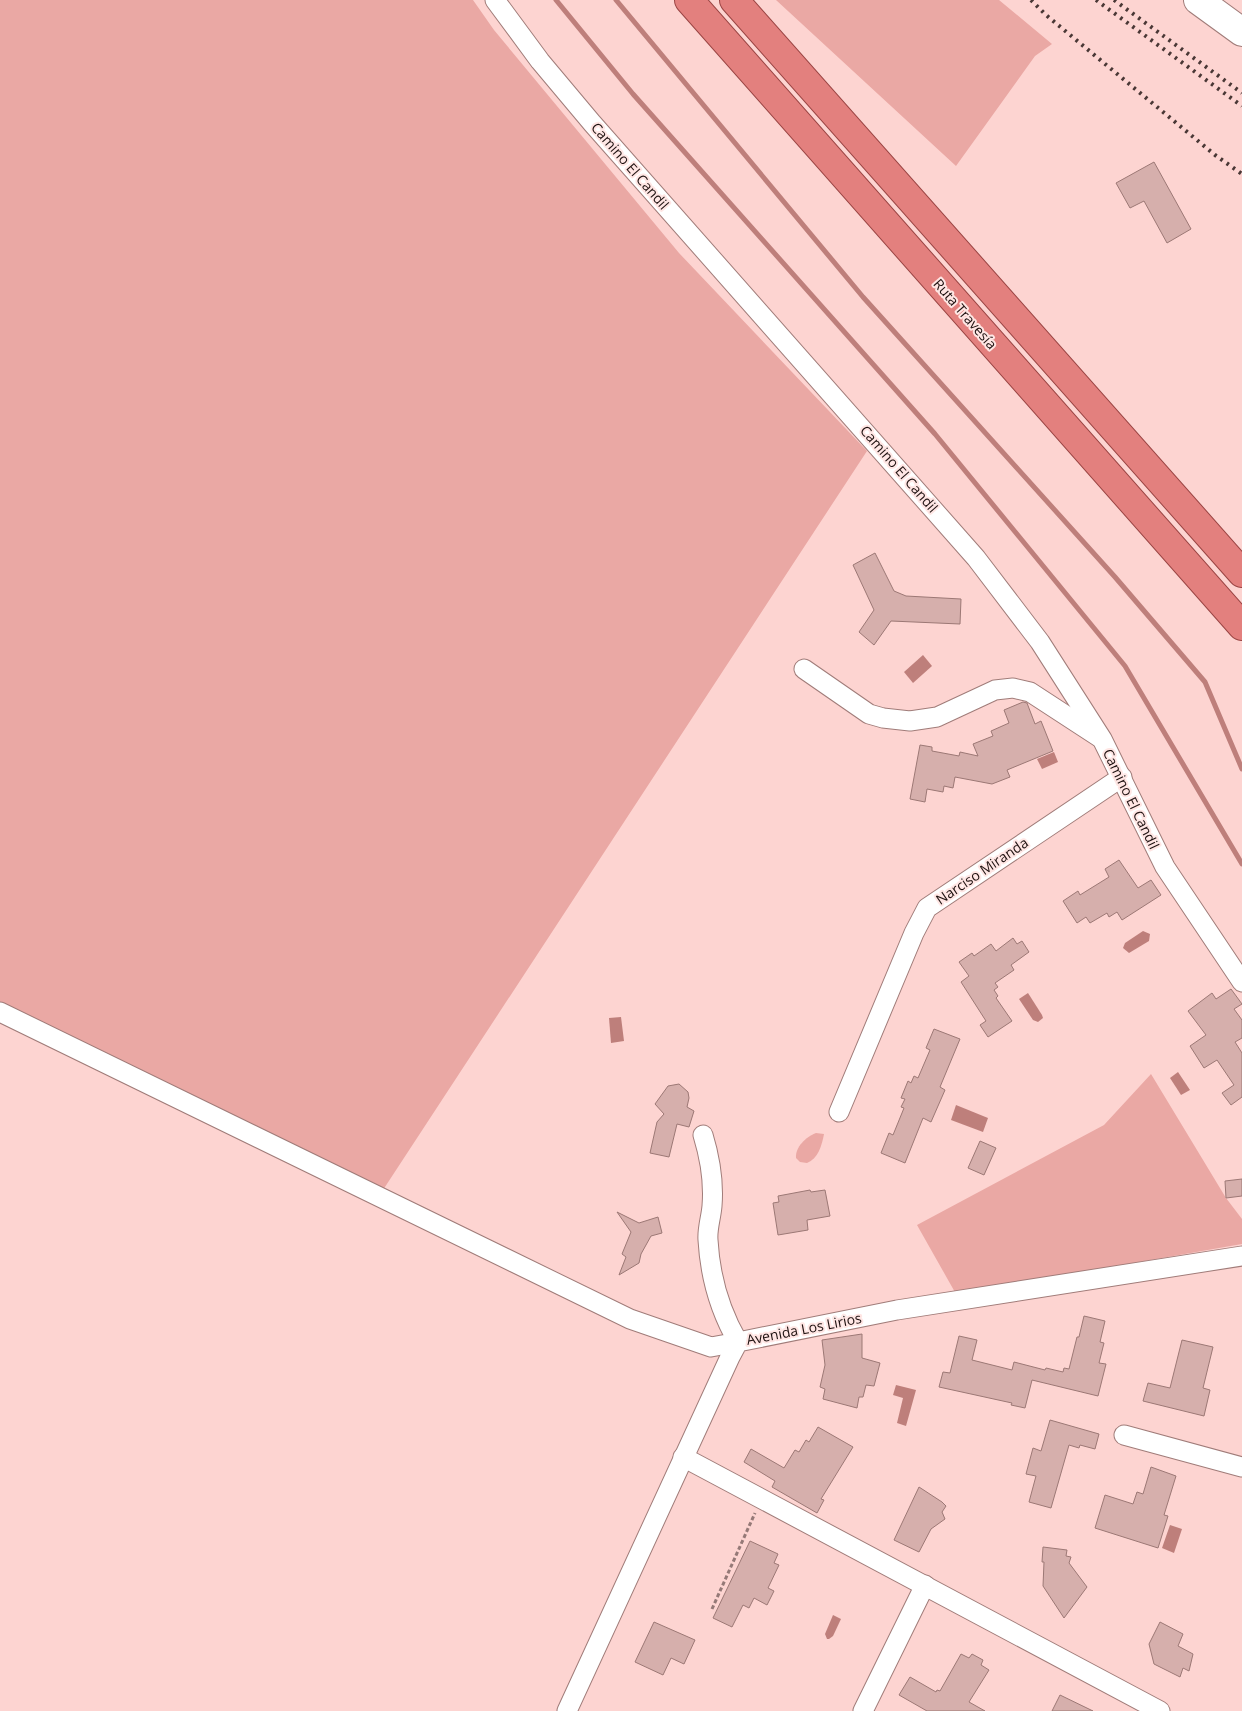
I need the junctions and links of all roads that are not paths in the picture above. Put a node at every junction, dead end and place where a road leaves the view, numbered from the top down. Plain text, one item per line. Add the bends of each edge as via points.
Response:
1 (495, 0) edge
2 (689, 0) edge
3 (734, 0) edge
4 (1198, 0) edge
5 (1242, 32) edge
6 (1242, 573) edge
7 (1242, 626) edge
8 (804, 669) dead end
9 (1102, 739) junction
10 (1122, 777) junction
11 (1242, 982) edge
12 (0, 1012) edge
13 (839, 1112) dead end
14 (703, 1135) dead end
15 (1242, 1256) edge
16 (738, 1342) junction
17 (1124, 1435) dead end
18 (683, 1457) junction
19 (1242, 1467) edge
20 (925, 1585) junction
21 (567, 1711) edge
22 (863, 1711) edge
23 (1160, 1711) edge

1 - 9 street, Camino El Candil via 592,123 976,558 1040,642
2 - 7 highway, Ruta Travesía
3 - 6 highway
4 - 5 main road
8 - 9 street via 869,714 882,718 930,719 995,690 1013,688 1030,692
9 - 10 street, Camino El Candil
10 - 11 street, Camino El Candil via 1165,867
10 - 13 street, Narciso Miranda via 927,908
12 - 16 street via 630,1319 711,1346
14 - 16 street via 712,1178 708,1240 710,1262 724,1316
15 - 16 street, Avenida Los Lirios via 896,1310
16 - 18 street, Avenida Los Lirios
17 - 19 street
18 - 20 street
18 - 21 street, Avenida Los Lirios
20 - 22 street
20 - 23 street

